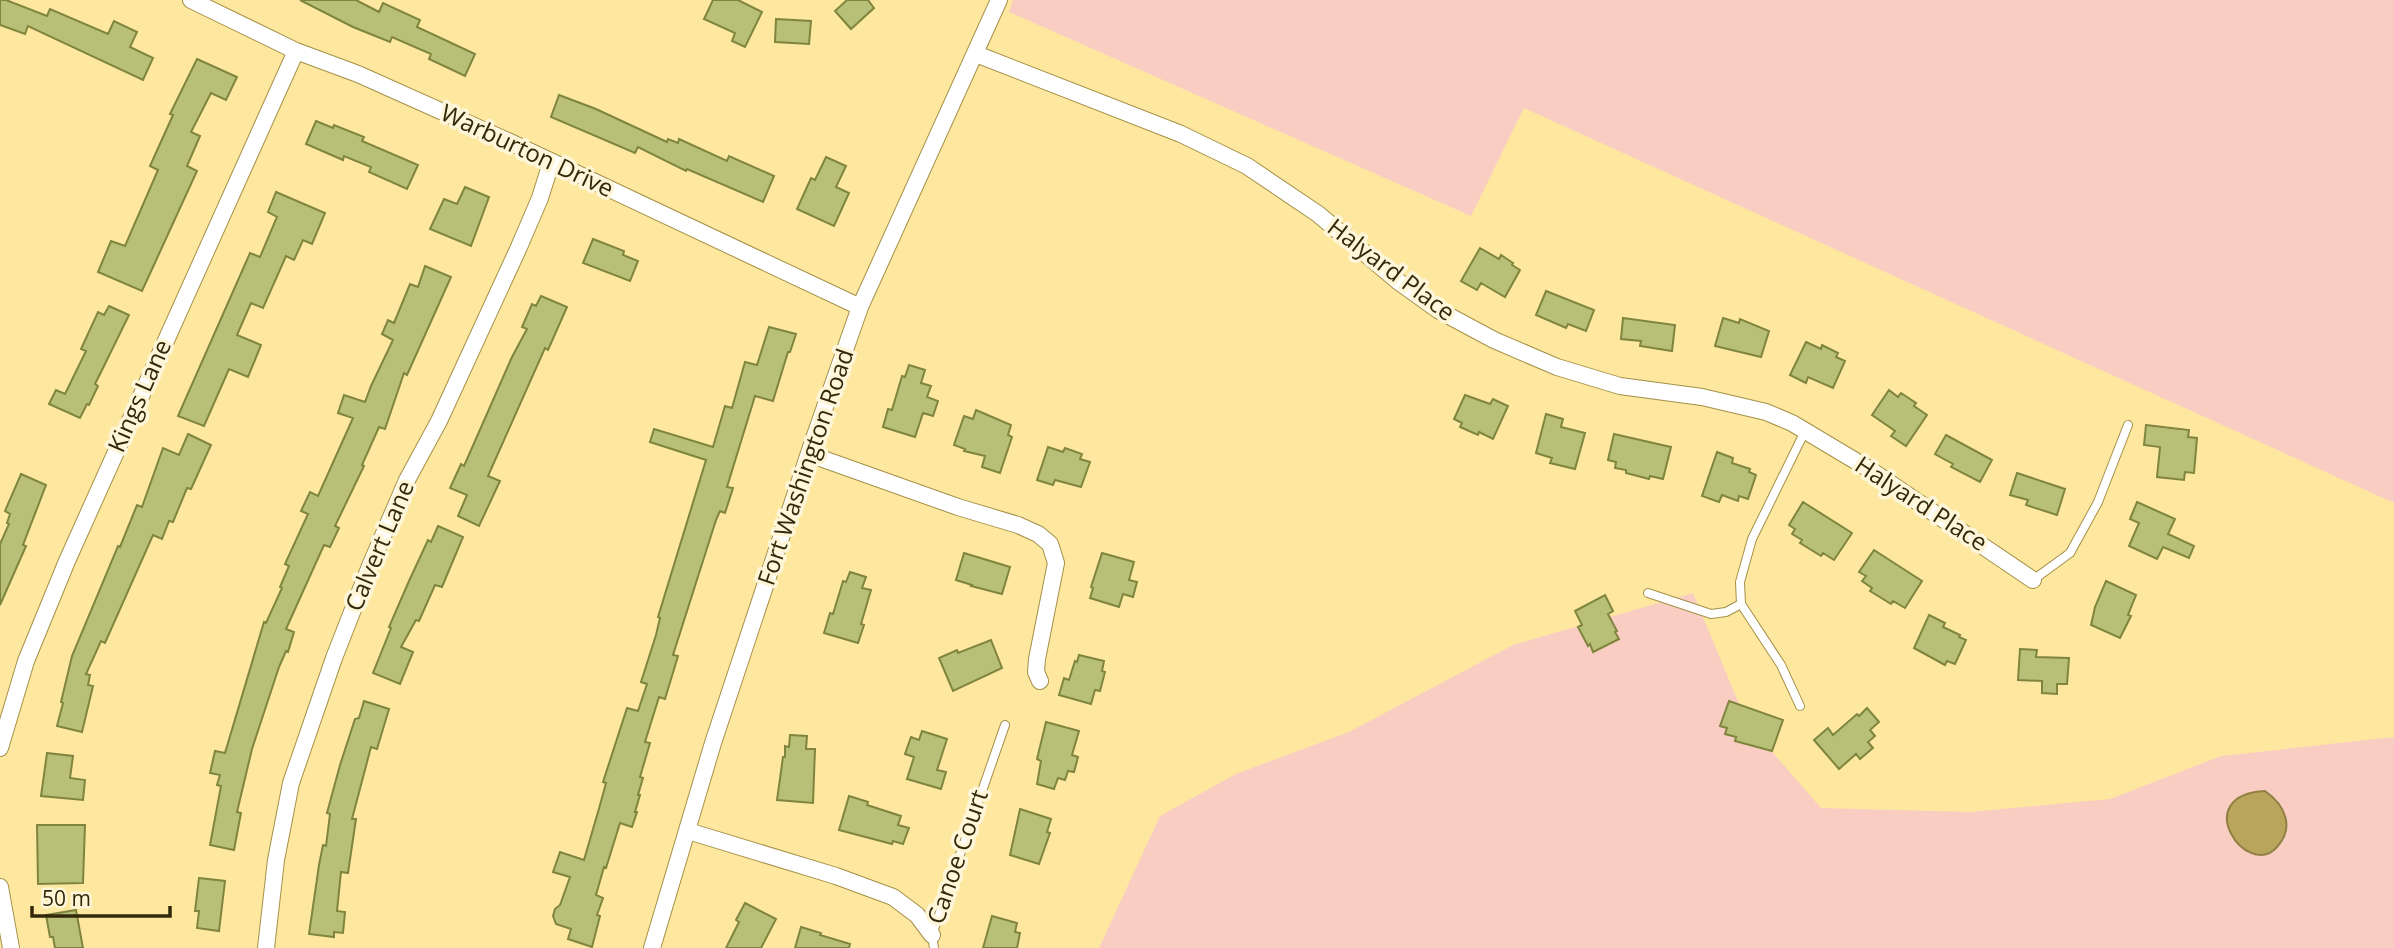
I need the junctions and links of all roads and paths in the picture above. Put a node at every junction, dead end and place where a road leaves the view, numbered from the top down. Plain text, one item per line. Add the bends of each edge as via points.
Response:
1 (191, 0) edge
2 (999, 0) edge
3 (296, 51) junction
4 (976, 54) junction
5 (551, 163) junction
6 (860, 307) junction
7 (2128, 425) dead end
8 (1805, 431) junction
9 (809, 454) junction
10 (2033, 580) joint
11 (1648, 593) dead end
12 (1741, 604) junction
13 (1040, 681) dead end
14 (1800, 706) dead end
15 (1005, 725) dead end
16 (0, 748) edge
17 (688, 831) junction
18 (0, 887) edge
19 (933, 941) edge
20 (11, 948) edge
21 (266, 948) edge
22 (652, 948) edge

1 - 3 street, Warburton Drive
2 - 4 street, Fort Washington Road
3 - 5 street, Warburton Drive via 418,100
3 - 16 street, Kings Lane via 67,561 26,661
4 - 6 street, Fort Washington Road
4 - 8 street, Halyard Place via 1181,134 1247,166 1318,214 1438,310 1494,340 1593,379 1766,412
5 - 6 street, Warburton Drive
5 - 21 street, Calvert Lane via 540,198 456,386 407,480 329,671 291,783 275,860
6 - 9 street, Fort Washington Road
7 - 10 lane via 2098,502 2070,553
8 - 10 street, Halyard Place
8 - 12 lane via 1752,539 1740,582
9 - 13 street via 1018,525 1050,544 1056,563 1038,649
9 - 17 street, Fort Washington Road
11 - 12 lane via 1712,614
12 - 14 lane via 1781,665
15 - 19 lane, Canoe Court
17 - 19 street, Canoe Court via 893,897 917,915
17 - 22 street, Fort Washington Road
18 - 20 street

